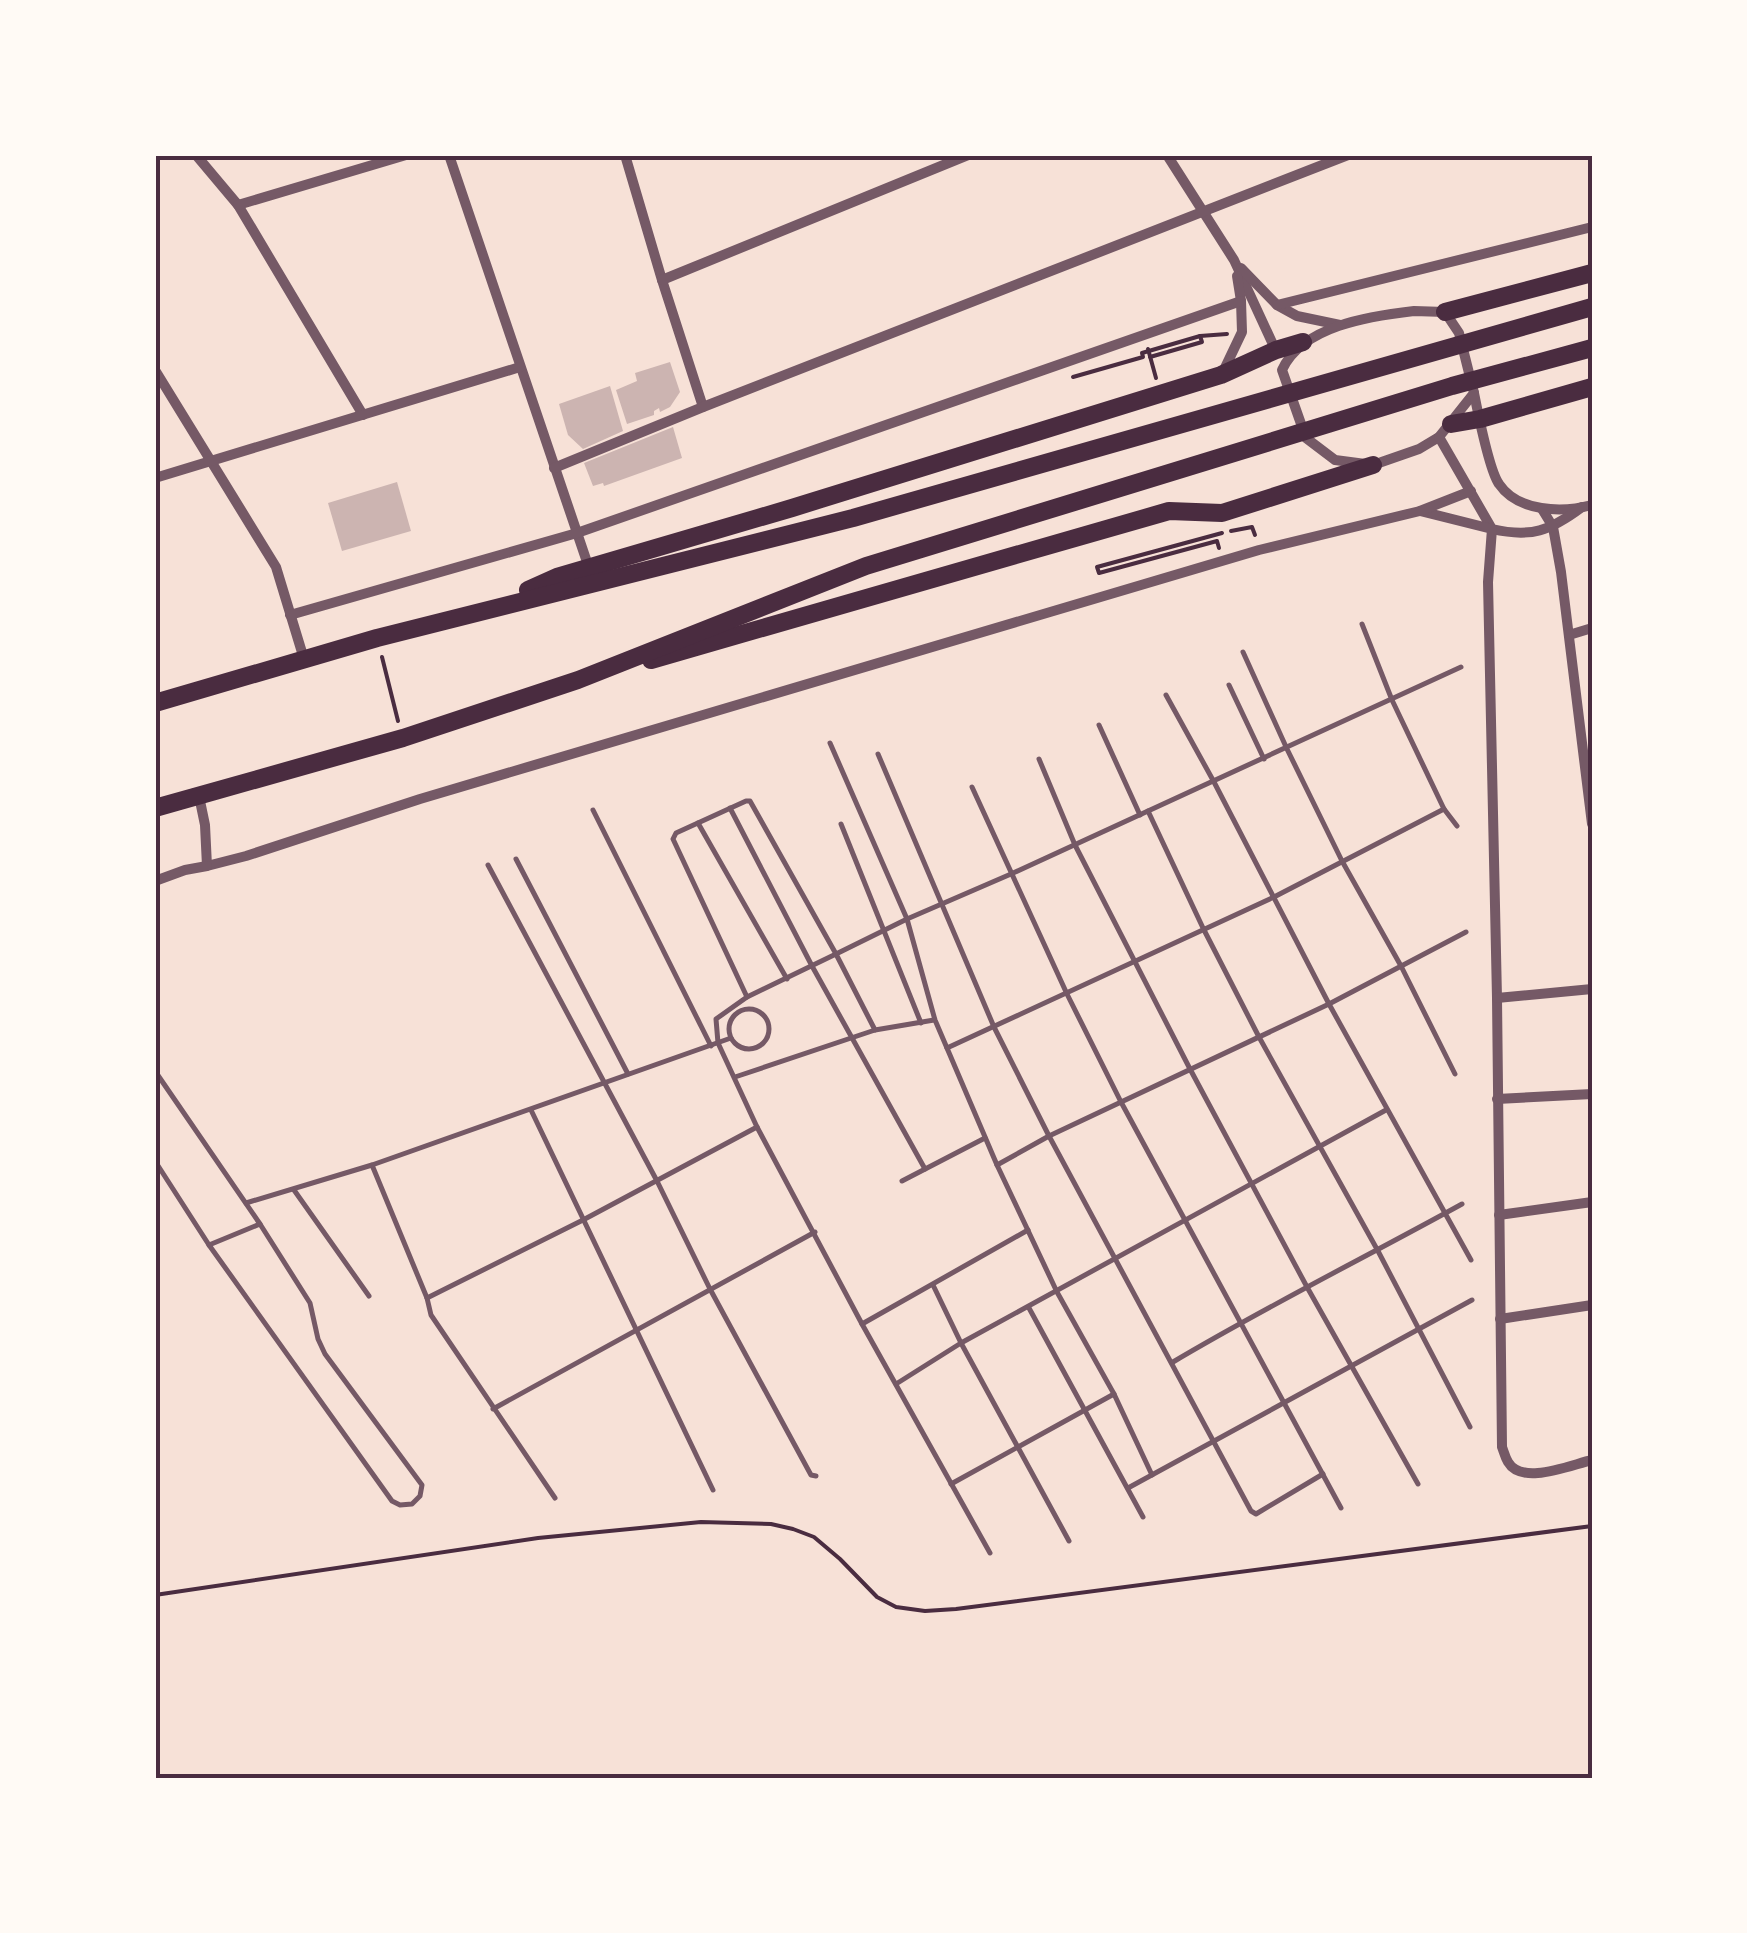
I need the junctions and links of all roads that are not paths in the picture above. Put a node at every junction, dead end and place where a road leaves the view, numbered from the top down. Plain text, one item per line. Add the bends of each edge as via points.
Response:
1 (196, 155) edge
2 (406, 155) edge
3 (449, 155) edge
4 (625, 155) edge
5 (968, 155) edge
6 (1168, 155) edge
7 (1348, 155) edge
8 (238, 205) junction
9 (1203, 211) junction
10 (1592, 228) edge
11 (1234, 260) junction
12 (1592, 273) edge
13 (662, 280) junction
14 (1241, 302) junction
15 (1276, 304) junction
16 (1592, 307) edge
17 (1446, 312) junction
18 (1342, 326) junction
19 (1303, 342) junction
20 (1592, 348) edge
21 (1276, 350) junction
22 (520, 367) junction
23 (155, 370) edge
24 (1282, 370) junction
25 (1221, 374) junction
26 (1582, 392) edge
27 (1474, 393) junction
28 (703, 407) junction
29 (363, 415) junction
30 (1480, 419) junction
31 (1445, 431) junction
32 (210, 460) junction
33 (1373, 465) junction
34 (554, 468) junction
35 (155, 478) edge
36 (1470, 491) junction
37 (1587, 506) edge
38 (1542, 509) junction
39 (1420, 511) junction
40 (1552, 527) junction
41 (1492, 529) junction
42 (577, 533) junction
43 (589, 568) junction
44 (488, 610) junction
45 (290, 615) junction
46 (1362, 624) dead end
47 (1592, 628) edge
48 (1569, 635) junction
49 (1243, 652) dead end
50 (304, 660) junction
51 (1461, 667) dead end
52 (578, 680) junction
53 (1229, 684) dead end
54 (1166, 695) dead end
55 (1392, 700) junction
56 (155, 703) edge
57 (1098, 725) dead end
58 (830, 743) dead end
59 (1286, 749) junction
60 (878, 754) dead end
61 (1039, 759) dead end
62 (1264, 759) junction
63 (1214, 782) junction
64 (972, 786) dead end
65 (198, 796) junction
66 (155, 808) edge
67 (730, 808) junction
68 (593, 810) dead end
69 (1444, 810) junction
70 (1148, 811) junction
71 (1140, 815) junction
72 (698, 823) junction
73 (841, 824) dead end
74 (1592, 824) edge
75 (1458, 826) dead end
76 (1075, 845) junction
77 (516, 859) dead end
78 (1342, 861) junction
79 (488, 865) dead end
80 (206, 866) junction
81 (1012, 874) junction
82 (155, 881) edge
83 (1274, 897) junction
84 (942, 904) junction
85 (907, 919) junction
86 (1203, 928) junction
87 (885, 930) junction
88 (1466, 932) dead end
89 (836, 954) junction
90 (1135, 961) junction
91 (812, 966) junction
92 (1401, 966) junction
93 (787, 979) junction
94 (1592, 989) edge
95 (1067, 994) junction
96 (747, 997) junction
97 (1498, 998) junction
98 (1329, 1004) junction
99 (935, 1020) junction
100 (921, 1022) junction
101 (994, 1027) junction
102 (875, 1030) junction
103 (852, 1037) junction
104 (1259, 1037) junction
105 (731, 1038) junction
106 (718, 1043) junction
107 (710, 1046) junction
108 (947, 1048) junction
109 (1190, 1069) junction
110 (155, 1070) edge
111 (628, 1074) junction
112 (1455, 1074) dead end
113 (736, 1077) junction
114 (602, 1083) junction
115 (1592, 1094) edge
116 (1497, 1098) junction
117 (1121, 1102) junction
118 (530, 1108) junction
119 (1387, 1110) junction
120 (757, 1127) junction
121 (1050, 1136) junction
122 (985, 1138) junction
123 (1320, 1148) junction
124 (155, 1161) edge
125 (372, 1165) junction
126 (996, 1165) junction
127 (925, 1170) junction
128 (657, 1181) junction
129 (902, 1181) dead end
130 (1253, 1184) junction
131 (294, 1190) junction
132 (1592, 1202) edge
133 (246, 1203) junction
134 (1462, 1204) dead end
135 (1444, 1214) junction
136 (1499, 1215) junction
137 (583, 1220) junction
138 (1184, 1222) junction
139 (260, 1224) junction
140 (1028, 1230) junction
141 (815, 1232) junction
142 (209, 1245) junction
143 (1378, 1251) junction
144 (1116, 1257) junction
145 (1470, 1260) dead end
146 (933, 1285) junction
147 (1307, 1288) junction
148 (710, 1289) junction
149 (1057, 1292) junction
150 (369, 1296) dead end
151 (427, 1298) junction
152 (1472, 1300) dead end
153 (1592, 1305) edge
154 (1029, 1308) junction
155 (1500, 1319) junction
156 (1239, 1322) junction
157 (862, 1324) junction
158 (638, 1330) junction
159 (1418, 1331) junction
160 (962, 1343) junction
161 (1173, 1362) junction
162 (1352, 1367) junction
163 (896, 1384) junction
164 (1114, 1394) junction
165 (1284, 1404) junction
166 (493, 1408) junction
167 (1085, 1410) junction
168 (1470, 1427) dead end
169 (1214, 1441) junction
170 (1019, 1447) junction
171 (1592, 1460) edge
172 (1323, 1474) junction
173 (1152, 1475) junction
174 (816, 1476) dead end
175 (952, 1484) junction
176 (1418, 1484) dead end
177 (1128, 1488) junction
178 (714, 1490) dead end
179 (554, 1498) dead end
180 (1341, 1508) dead end
181 (1143, 1518) dead end
182 (1069, 1541) dead end
183 (990, 1553) dead end

1 - 8 street
2 - 8 street
3 - 22 street
4 - 13 street
5 - 13 street
6 - 9 street
7 - 9 street
8 - 29 street
9 - 11 street
9 - 28 street
10 - 15 street
11 - 14 street
11 - 15 street
11 - 21 street
12 - 17 highway
13 - 28 street
14 - 25 street via 1242,332
14 - 42 street
15 - 18 street
16 - 44 highway via 854,518
17 - 18 street via 1381,314
17 - 27 street via 1459,334
18 - 19 street
19 - 21 highway
19 - 24 street
20 - 52 highway via 866,566
21 - 24 street
21 - 25 highway
22 - 29 street
22 - 34 street
23 - 32 street
24 - 33 street via 1306,438 1335,460
25 - 43 highway
26 - 30 highway
27 - 30 street
27 - 31 street
28 - 34 street
29 - 32 street
30 - 31 highway
30 - 38 street via 1497,482 1513,498
31 - 33 street via 1419,449
31 - 36 street
32 - 35 street
32 - 45 street via 276,567
33 - 52 highway via 1222,513 1169,511
34 - 42 street
36 - 39 street
36 - 41 street
37 - 38 street
37 - 40 street
38 - 40 street
39 - 41 street
39 - 80 street via 1260,550
40 - 41 street via 1530,534
40 - 48 street
41 - 97 street
42 - 43 street
42 - 45 street
43 - 44 highway
44 - 50 highway
45 - 50 street
46 - 55 lane
47 - 48 street
48 - 74 street
49 - 59 lane
50 - 56 highway
51 - 55 lane
52 - 65 highway
53 - 62 lane
54 - 63 lane
55 - 59 lane
55 - 69 lane
57 - 71 lane
58 - 85 lane
59 - 62 lane
59 - 78 lane
60 - 84 lane
61 - 76 lane
62 - 63 lane
63 - 70 lane
63 - 83 lane
64 - 81 lane
65 - 66 highway
65 - 80 street
67 - 72 lane
67 - 89 lane via 750,801
67 - 91 lane
68 - 107 lane
69 - 75 lane
69 - 78 lane
70 - 71 lane
70 - 86 lane
71 - 76 lane
72 - 93 lane
72 - 96 lane via 673,839
73 - 87 lane
76 - 81 lane
76 - 90 lane
77 - 111 lane
78 - 83 lane
78 - 92 lane
79 - 114 lane
80 - 82 street
81 - 84 lane
81 - 95 lane
83 - 86 lane
83 - 98 lane
84 - 85 lane
84 - 101 lane
85 - 87 lane
85 - 99 lane
86 - 90 lane
86 - 104 lane
87 - 89 lane
87 - 100 lane
88 - 92 lane
89 - 91 lane
89 - 102 lane
90 - 95 lane
90 - 109 lane
91 - 93 lane
91 - 103 lane
92 - 98 lane
92 - 112 lane
93 - 96 lane
94 - 97 street
95 - 101 lane
95 - 117 lane
96 - 106 lane via 716,1020
97 - 116 street
98 - 104 lane
98 - 119 lane
99 - 100 lane
99 - 108 lane
100 - 102 lane
101 - 108 lane
101 - 121 lane
102 - 103 lane
103 - 113 lane
103 - 127 lane
104 - 109 lane
104 - 123 lane
105 - 105 lane via 746,1048 759,1046 768,1023 760,1012 742,1010 732,1018
105 - 106 lane
106 - 107 lane
106 - 113 lane
107 - 111 lane
108 - 122 lane
109 - 117 lane
109 - 130 lane
110 - 133 lane
111 - 114 lane
113 - 120 lane
114 - 118 lane
114 - 128 lane
115 - 116 street
116 - 136 street
117 - 121 lane
117 - 138 lane
118 - 125 lane
118 - 137 lane
119 - 123 lane
119 - 135 lane
120 - 128 lane
120 - 141 lane
121 - 126 lane
121 - 144 lane
122 - 126 lane
122 - 127 lane
123 - 130 lane
123 - 143 lane
124 - 142 lane
125 - 131 lane
125 - 151 lane
126 - 140 lane
127 - 129 lane
128 - 137 lane
128 - 148 lane
130 - 138 lane
130 - 147 lane
131 - 133 lane
131 - 150 lane
132 - 136 street
133 - 139 lane
134 - 135 lane
135 - 143 lane
135 - 145 lane
136 - 155 street
137 - 151 lane
137 - 158 lane
138 - 144 lane
138 - 156 lane
139 - 142 lane
139 - 142 lane via 310,1303 325,1354 422,1485 412,1504 392,1502
140 - 146 lane
140 - 149 lane
141 - 148 lane
141 - 157 lane
143 - 147 lane
143 - 159 lane
144 - 149 lane
144 - 161 lane
146 - 157 lane
146 - 160 lane
147 - 156 lane
147 - 162 lane
148 - 158 lane
148 - 174 lane
149 - 154 lane
149 - 164 lane
151 - 166 lane via 431,1316
152 - 159 lane
153 - 155 street
154 - 160 lane
154 - 167 lane
155 - 171 street via 1508,1464 1530,1474
156 - 161 lane
156 - 165 lane
157 - 163 lane
158 - 166 lane
158 - 178 lane
159 - 162 lane
159 - 168 lane
160 - 163 lane
160 - 170 lane
161 - 169 lane
162 - 165 lane
162 - 176 lane
163 - 175 lane
164 - 167 lane
164 - 173 lane
165 - 169 lane
165 - 172 lane
166 - 179 lane
167 - 170 lane
167 - 177 lane
169 - 172 lane via 1256,1514
169 - 173 lane
170 - 175 lane
170 - 182 lane
172 - 180 lane
173 - 177 lane
175 - 183 lane
177 - 181 lane

